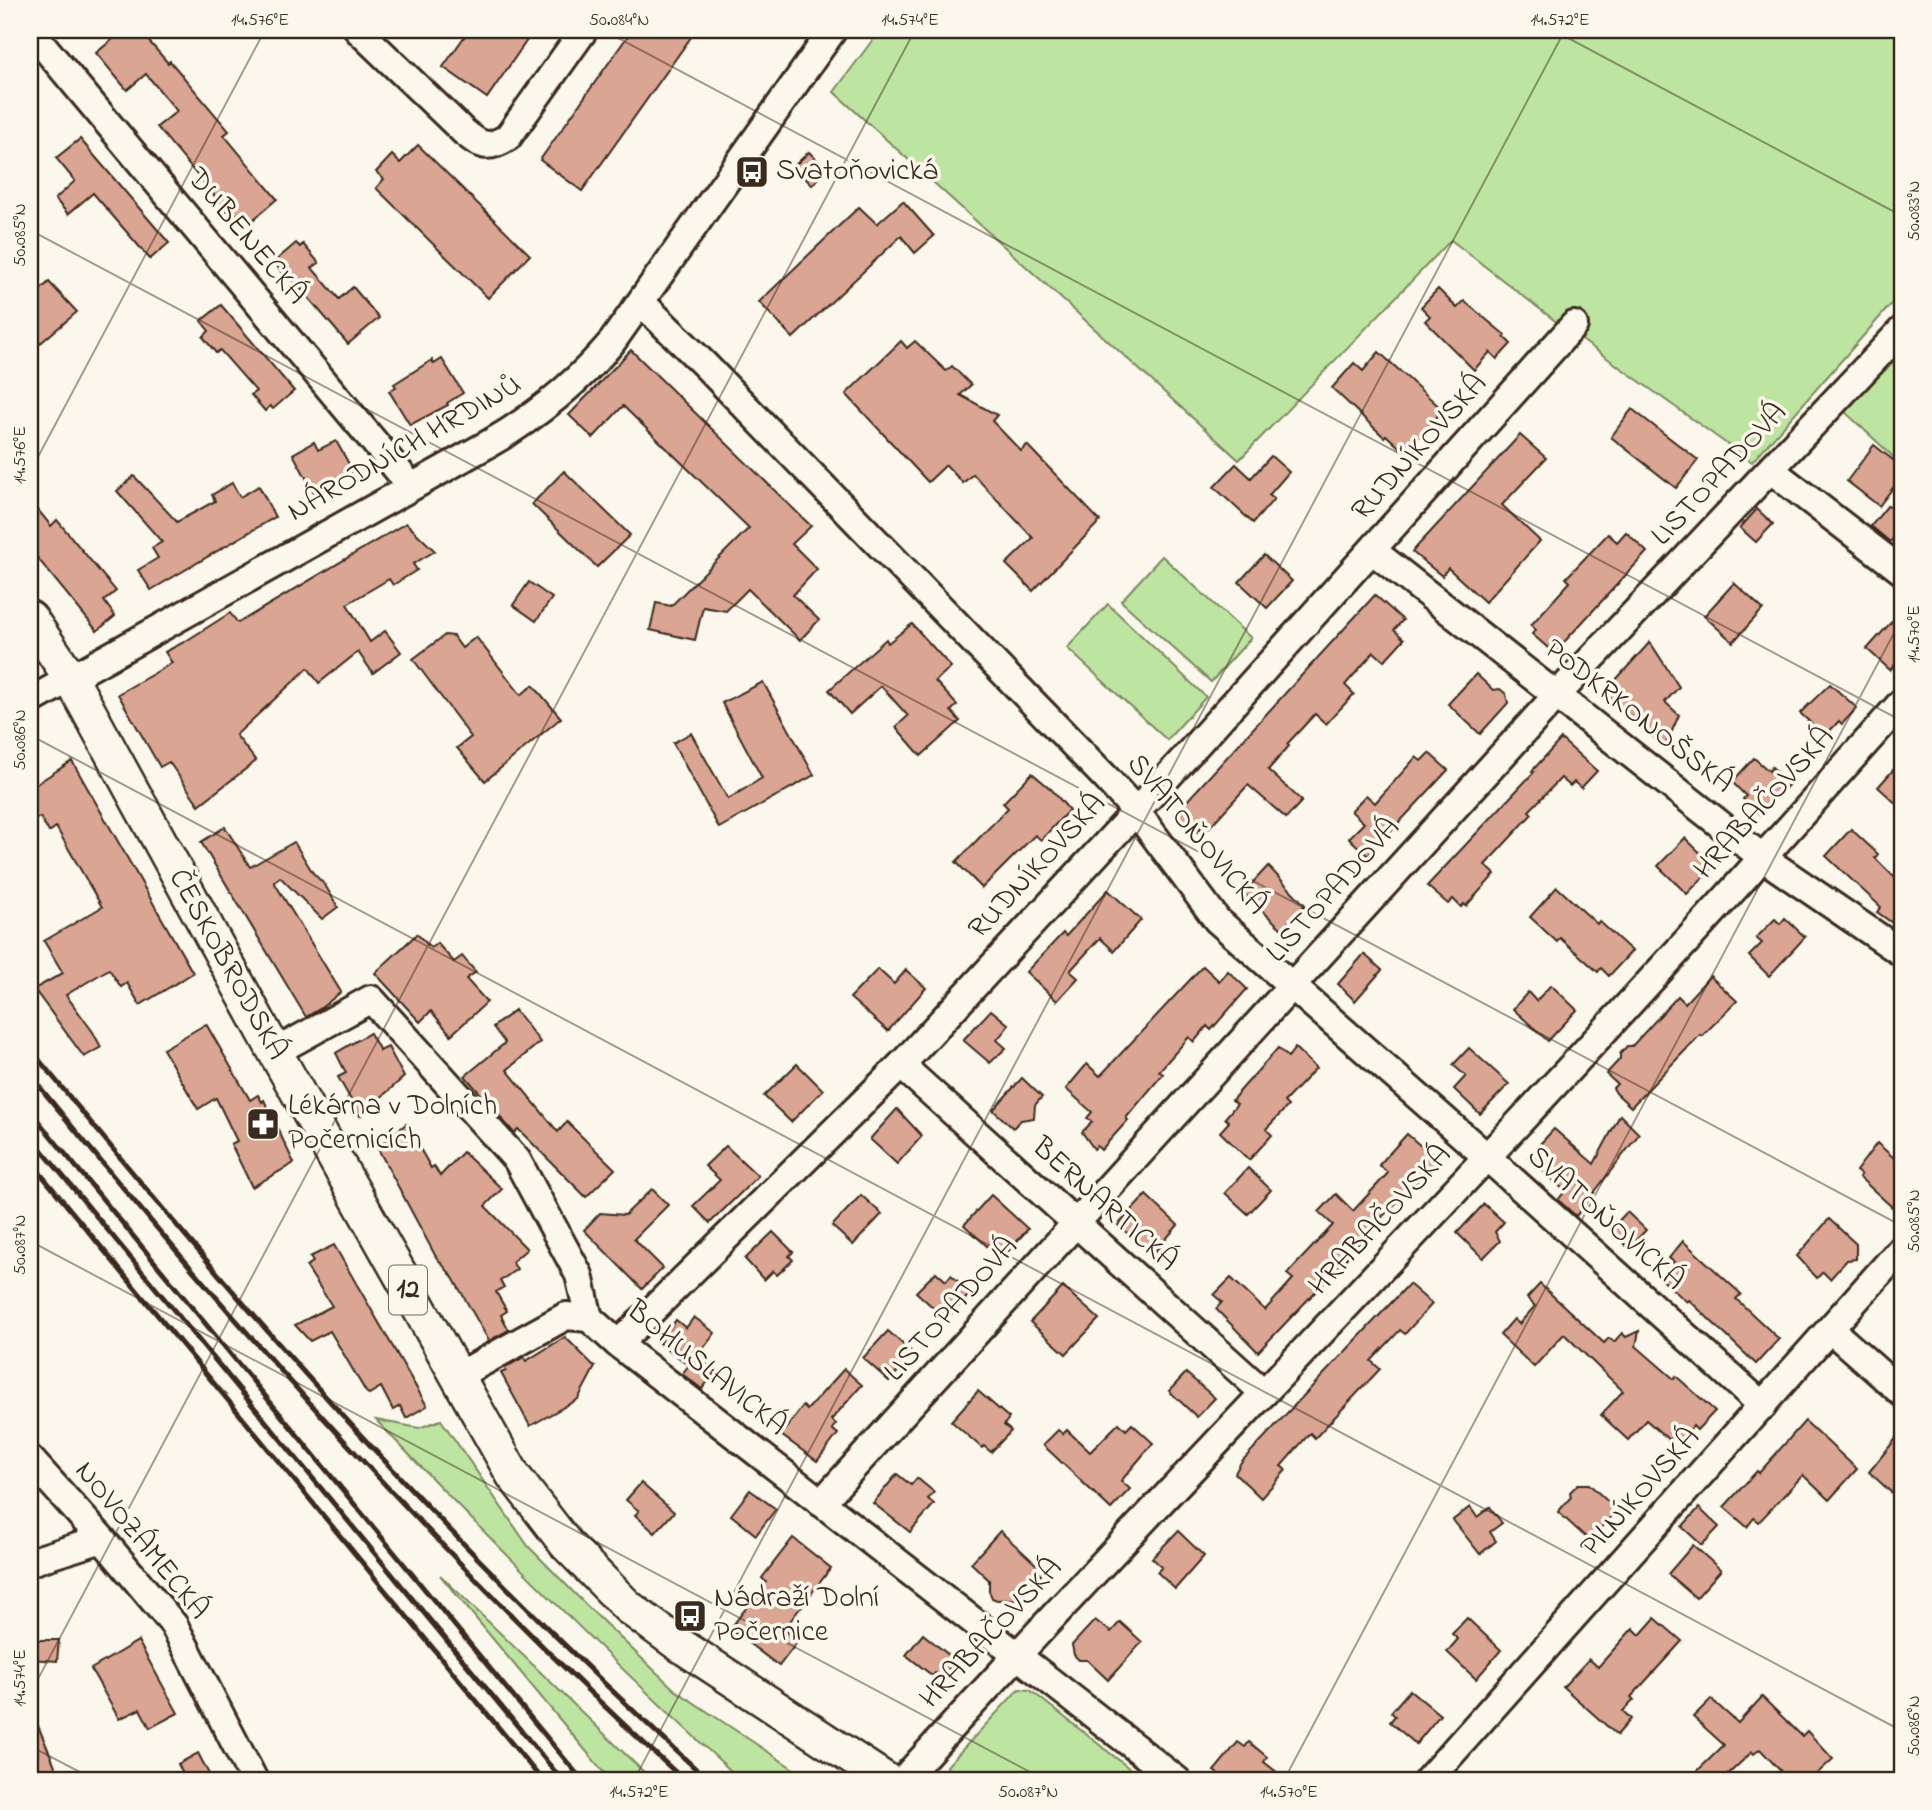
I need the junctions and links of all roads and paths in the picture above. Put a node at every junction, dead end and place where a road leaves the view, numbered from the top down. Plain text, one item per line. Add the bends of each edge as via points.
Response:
1 (30, 30) edge
2 (358, 30) edge
3 (584, 30) edge
4 (833, 30) edge
5 (641, 302) junction
6 (1574, 325) dead end
7 (1902, 330) edge
8 (1771, 470) junction
9 (411, 486) junction
10 (1373, 551) junction
11 (1902, 571) edge
12 (30, 618) edge
13 (70, 677) junction
14 (1557, 695) junction
15 (30, 701) edge
16 (1902, 702) edge
17 (1135, 810) junction
18 (1763, 858) junction
19 (1902, 953) edge
20 (1293, 985) junction
21 (275, 1052) junction
22 (901, 1065) junction
23 (1487, 1157) junction
24 (1075, 1224) junction
25 (1902, 1248) edge
26 (589, 1318) junction
27 (1831, 1330) junction
28 (618, 1344) junction
29 (457, 1377) junction
30 (1264, 1393) junction
31 (1902, 1393) edge
32 (1763, 1406) junction
33 (30, 1459) edge
34 (821, 1503) junction
35 (102, 1539) junction
36 (30, 1562) edge
37 (1017, 1654) junction
38 (254, 1780) edge
39 (886, 1780) edge
40 (903, 1780) edge
41 (1177, 1780) edge
42 (1428, 1780) edge

1 - 9 street, DUBENECKÁ
2 - 3 street via 478,144 495,145 508,137
4 - 5 street, NÁRODNÍCH HRDINŮ
5 - 9 street, NÁRODNÍCH HRDINŮ via 594,363 554,400 526,422
5 - 17 street, SVATOŇOVICKÁ
6 - 10 street, RUDNÍKOVSKÁ
7 - 8 street, LISTOPADOVÁ
8 - 11 street
8 - 14 street, LISTOPADOVÁ
9 - 13 street, NÁRODNÍCH HRDINŮ
10 - 14 street, PODKRKONOŠSKÁ
10 - 17 street, RUDNÍKOVSKÁ
12 - 13 main road, ČESKOBRODSKÁ / 12
13 - 15 street, NÁRODNÍCH HRDINŮ
13 - 21 main road, ČESKOBRODSKÁ / 12
14 - 18 street, PODKRKONOŠSKÁ
14 - 20 street, LISTOPADOVÁ
16 - 18 street, HRABAČOVSKÁ
17 - 20 street, SVATOŇOVICKÁ via 1217,920
17 - 22 street, RUDNÍKOVSKÁ
18 - 19 street, PODKRKONOŠSKÁ
18 - 23 street, HRABAČOVSKÁ
20 - 23 street, SVATOŇOVICKÁ
20 - 24 street, LISTOPADOVÁ
21 - 26 street, BOHUSLAVICKÁ via 371,999 517,1160 579,1275
21 - 29 main road, ČESKOBRODSKÁ / 12
22 - 24 street, BERNARTICKÁ
22 - 28 street, RUDNÍKOVSKÁ
23 - 30 street, HRABAČOVSKÁ
23 - 32 street, SVATOŇOVICKÁ
24 - 30 street, BERNARTICKÁ
24 - 34 street, LISTOPADOVÁ
25 - 27 street, PILNÍKOVSKÁ
26 - 28 street, BOHUSLAVICKÁ
26 - 29 street via 566,1316
27 - 31 street
27 - 32 street, PILNÍKOVSKÁ
28 - 34 street, BOHUSLAVICKÁ
29 - 39 main road, ČESKOBRODSKÁ / 12 via 513,1475 566,1544 628,1607
30 - 37 street, HRABAČOVSKÁ
32 - 42 street, PILNÍKOVSKÁ
33 - 35 street, NOVOZÁMECKÁ
34 - 37 street, BOHUSLAVICKÁ
35 - 36 street
35 - 38 street, NOVOZÁMECKÁ via 174,1625
37 - 40 street, HRABAČOVSKÁ
37 - 41 street, BOHUSLAVICKÁ

